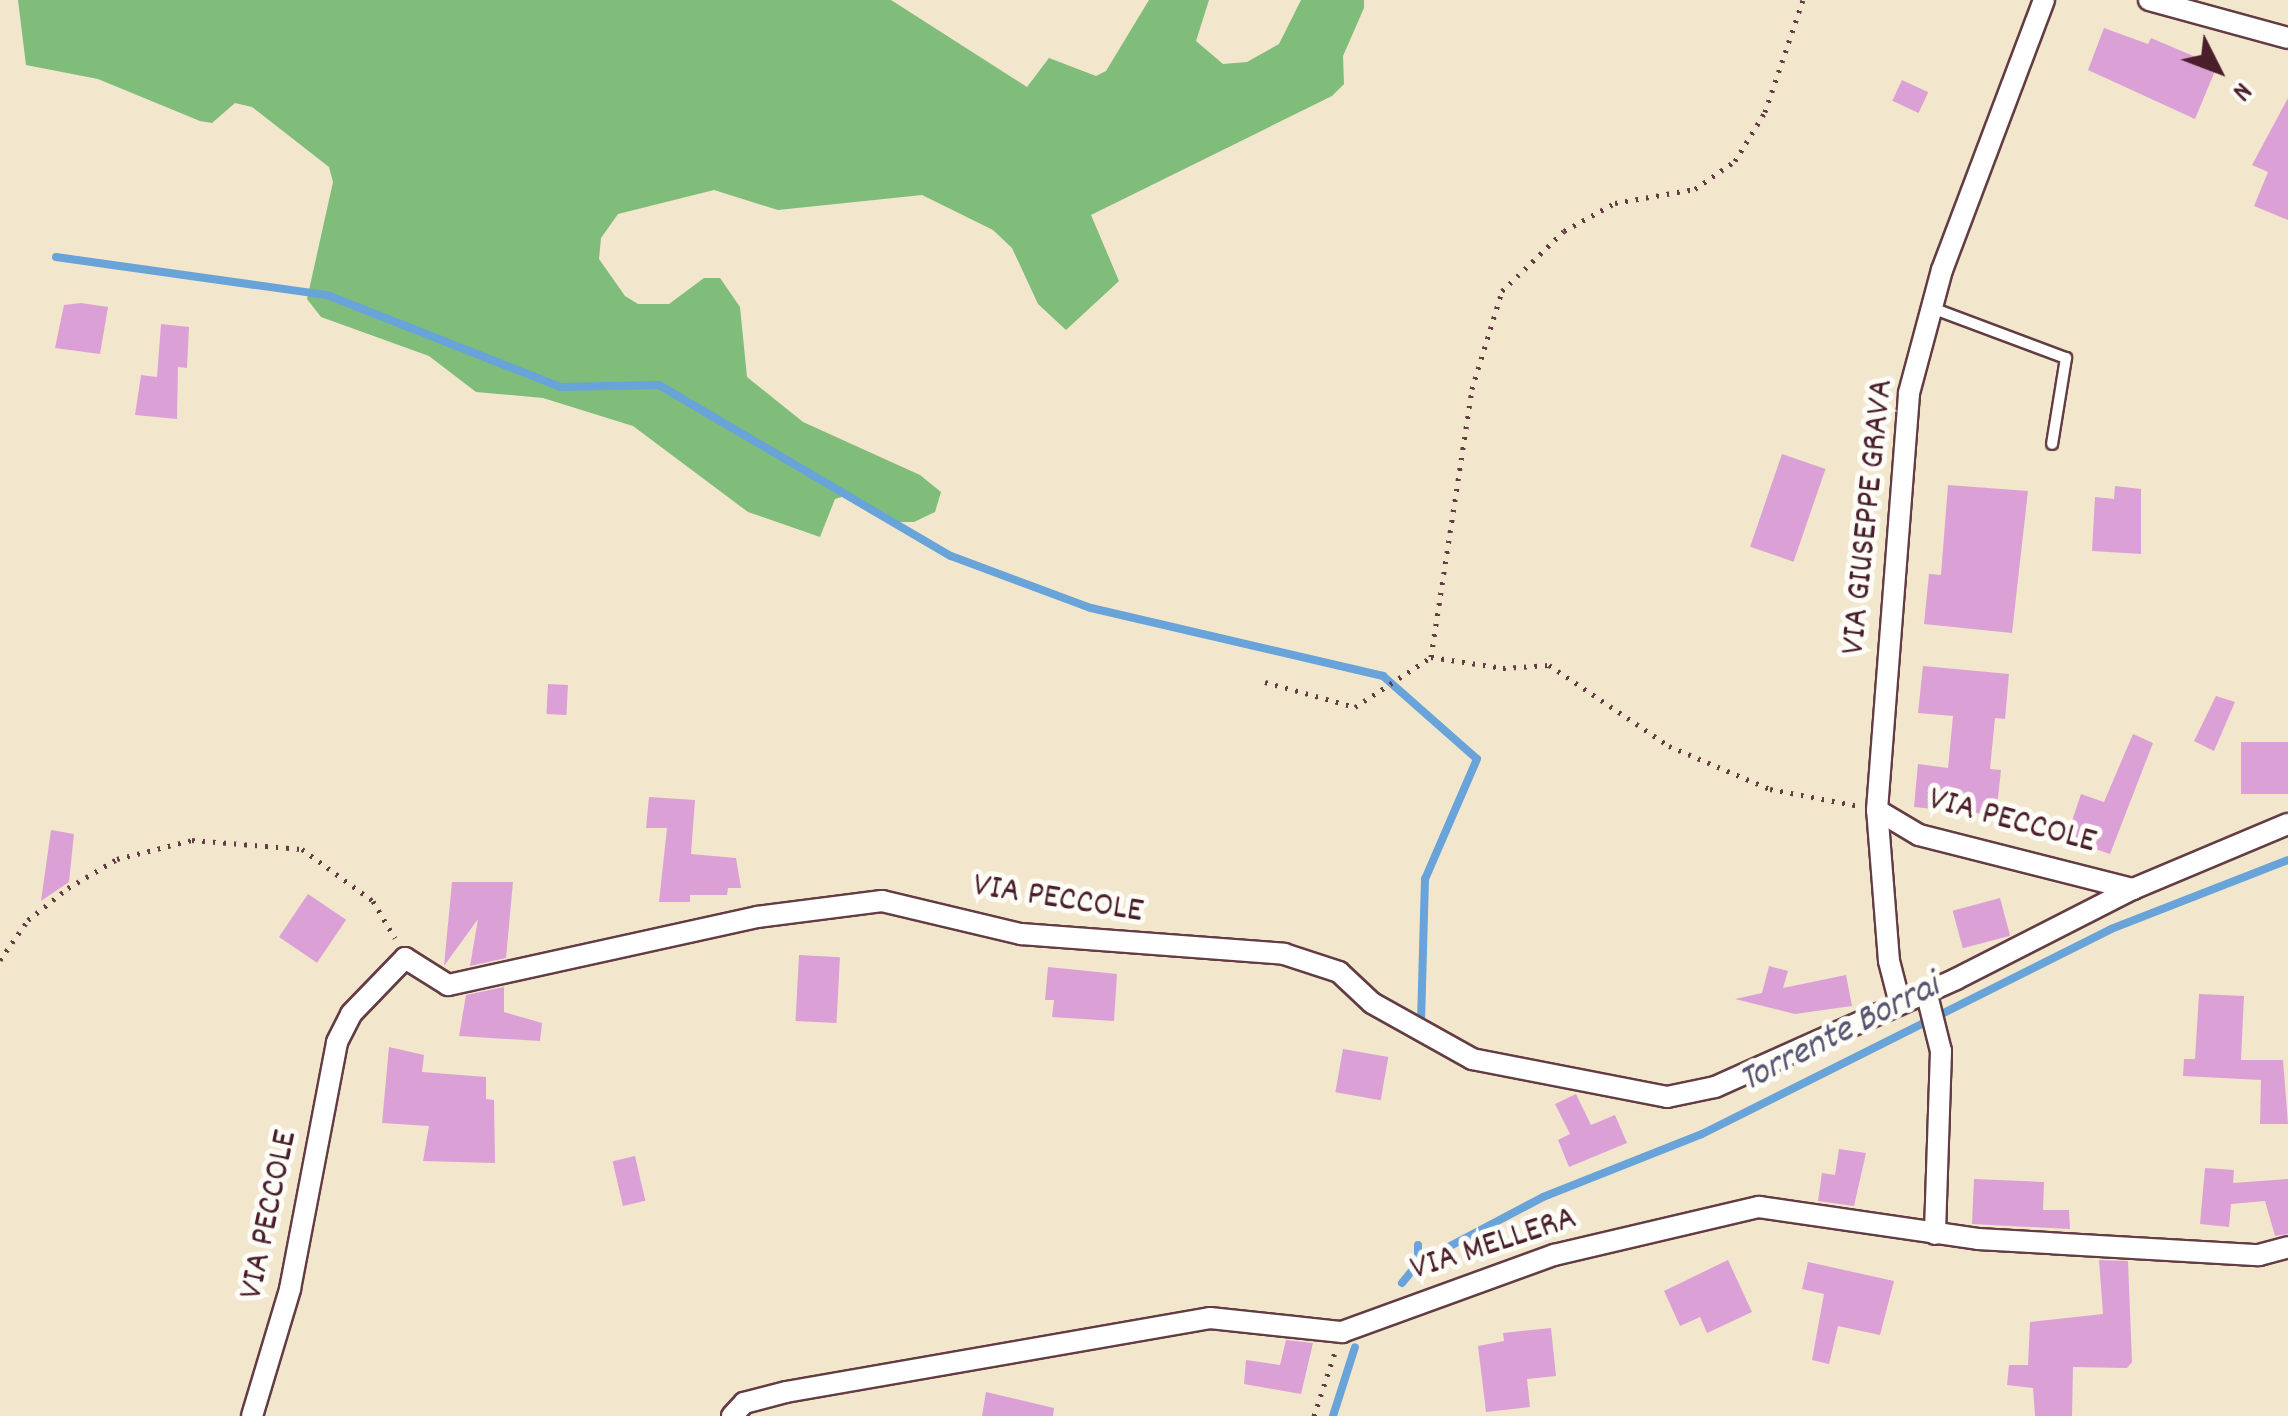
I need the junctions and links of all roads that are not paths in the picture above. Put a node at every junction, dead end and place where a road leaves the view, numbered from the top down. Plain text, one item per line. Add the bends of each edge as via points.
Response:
1 (2044, 0) edge
2 (2150, 0) edge
3 (2288, 38) edge
4 (1932, 308) junction
5 (2052, 444) dead end
6 (1876, 810) junction
7 (2288, 824) edge
8 (2133, 889) junction
9 (1899, 1000) junction
10 (1929, 1000) junction
11 (1935, 1234) junction
12 (2288, 1247) edge
13 (252, 1416) edge
14 (732, 1416) edge

1 - 4 street, VIA GIUSEPPE GRAVA
2 - 3 street
4 - 5 lane via 2066,358
4 - 6 street, VIA GIUSEPPE GRAVA via 1909,393
6 - 8 street, VIA PECCOLE via 1919,836
6 - 9 street, VIA GIUSEPPE GRAVA via 1889,961
7 - 8 street, VIA PECCOLE
8 - 10 street, VIA PECCOLE
9 - 10 street, VIA PECCOLE
9 - 13 street, VIA PECCOLE via 1715,1087 1667,1098 1472,1059 1372,1003 1339,972 1284,954 1021,934 882,901 757,917 448,985 405,958 351,1014 337,1042 290,1289
10 - 11 street via 1941,1051
11 - 12 street, VIA MELLERA via 2259,1255
11 - 14 street, VIA MELLERA via 1760,1207 1554,1254 1342,1332 1210,1318 786,1392 744,1403

